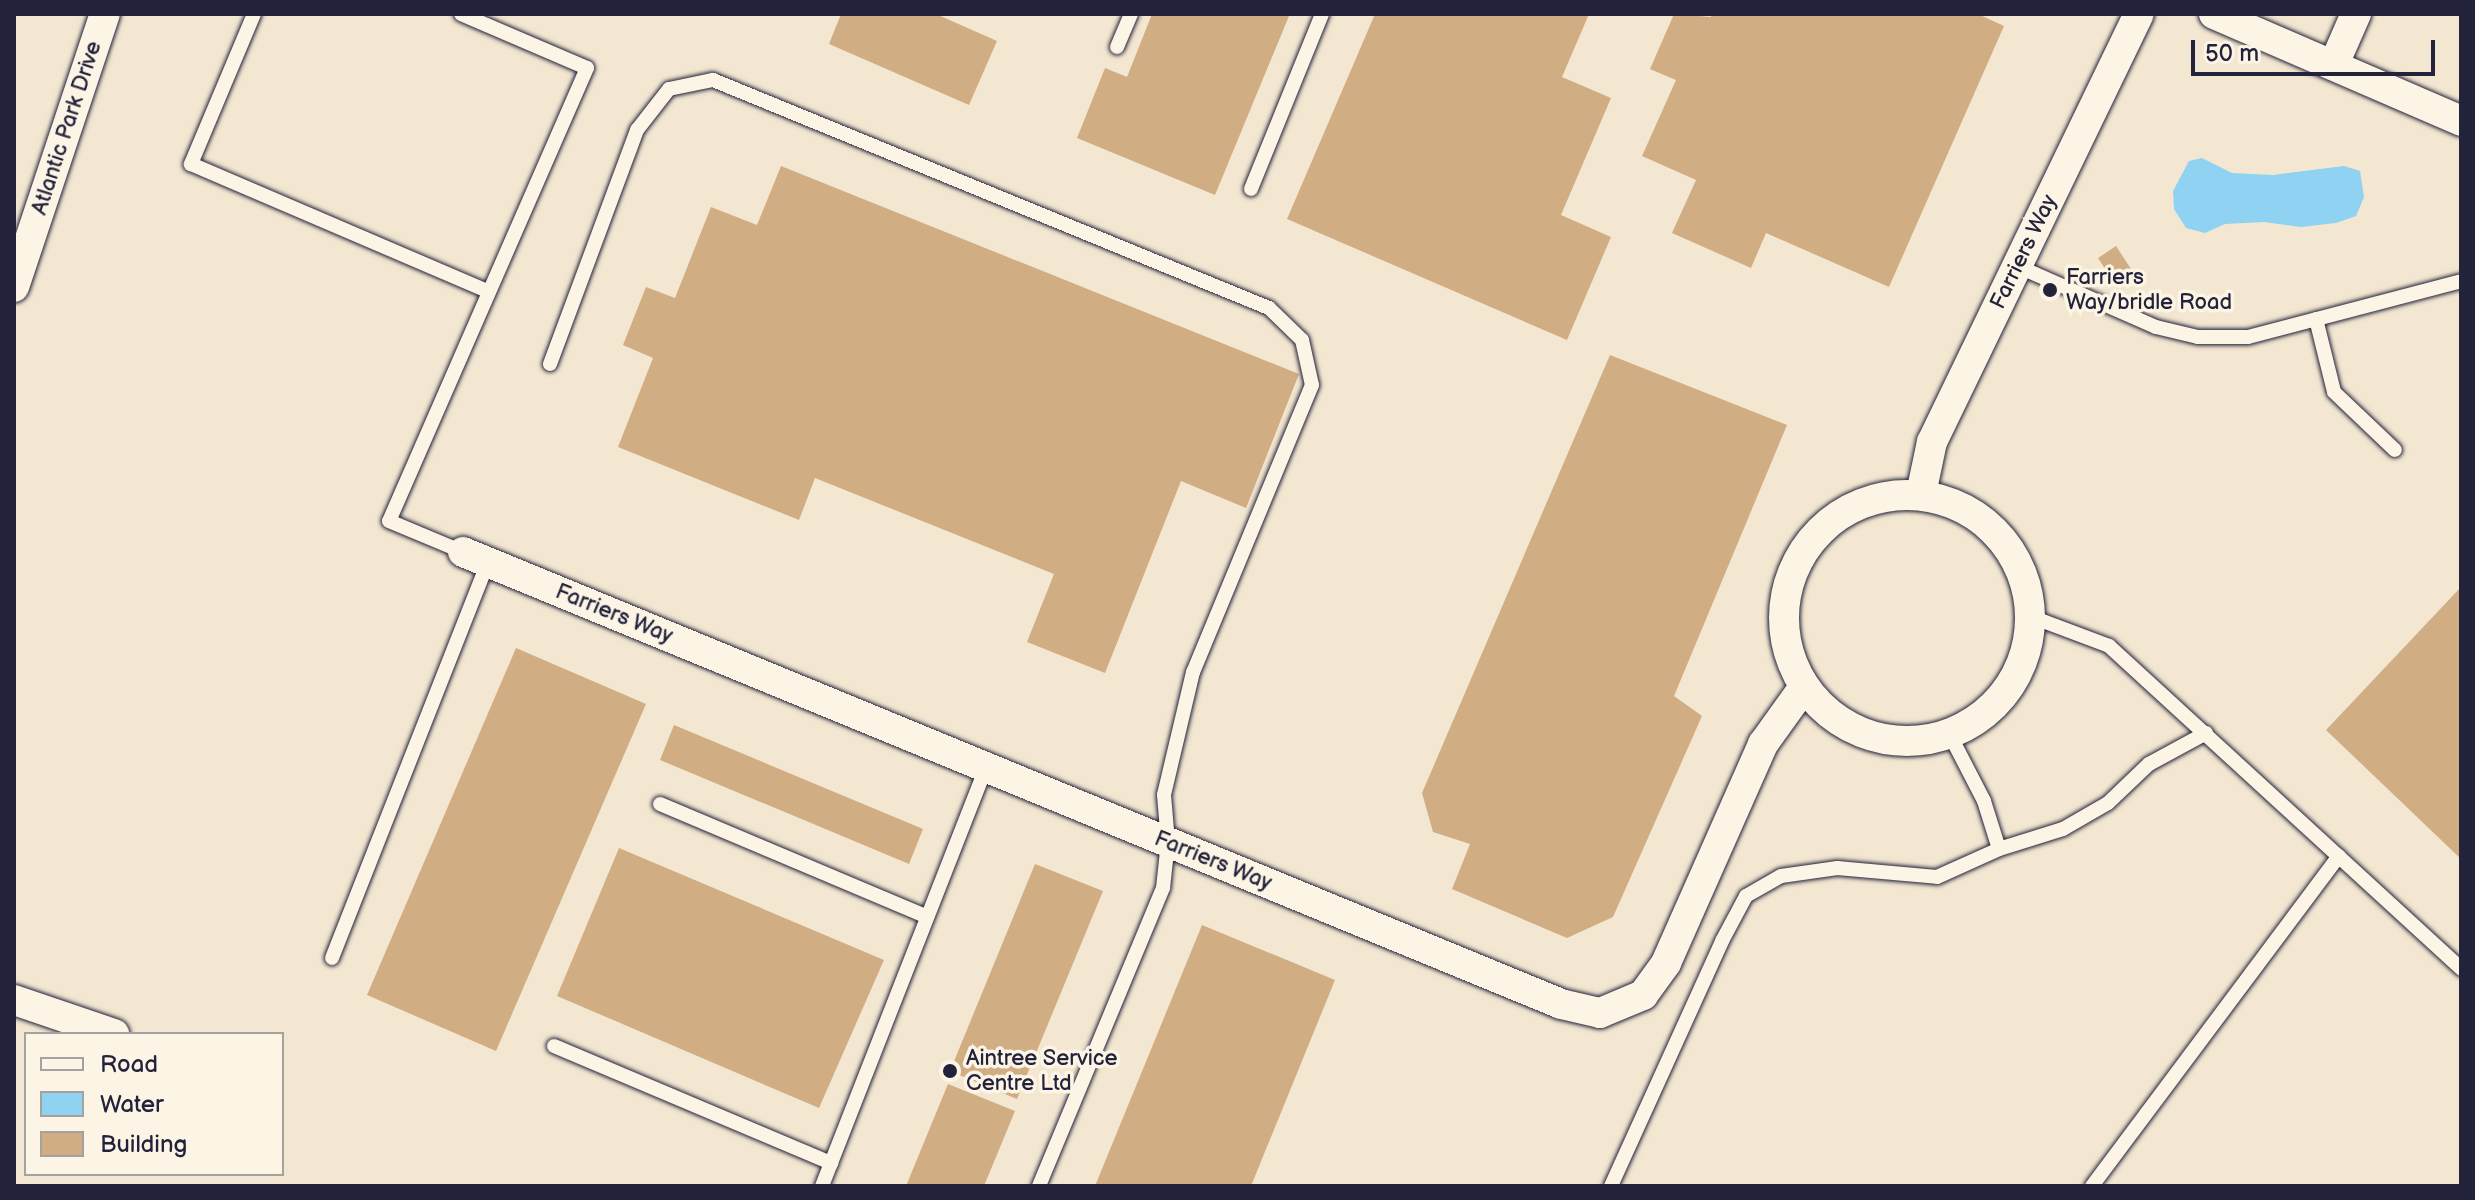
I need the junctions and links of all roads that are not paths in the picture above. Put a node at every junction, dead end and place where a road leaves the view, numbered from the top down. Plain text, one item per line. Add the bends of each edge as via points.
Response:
1 (105, 14) edge
2 (254, 14) edge
3 (461, 14) edge
4 (1131, 14) edge
5 (1322, 14) edge
6 (2139, 14) edge
7 (2214, 14) edge
8 (2356, 14) edge
9 (1117, 47) dead end
10 (2334, 64) junction
11 (2461, 121) edge
12 (1251, 189) dead end
13 (2017, 266) junction
14 (2461, 281) edge
15 (14, 287) edge
16 (487, 291) junction
17 (2316, 319) junction
18 (550, 364) dead end
19 (2395, 450) dead end
20 (1921, 494) junction
21 (475, 557) junction
22 (2032, 617) junction
23 (1804, 687) junction
24 (2206, 733) junction
25 (1950, 735) junction
26 (986, 768) junction
27 (660, 804) dead end
28 (1168, 842) junction
29 (1999, 849) junction
30 (2339, 856) junction
31 (927, 917) junction
32 (332, 958) dead end
33 (2461, 969) edge
34 (14, 1000) edge
35 (108, 1032) edge
36 (554, 1046) dead end
37 (831, 1163) junction
38 (822, 1186) edge
39 (1039, 1186) edge
40 (1611, 1186) edge
41 (2092, 1186) edge

1 - 15 street, Atlantic Park Drive
2 - 16 lane via 191,164
3 - 16 lane via 587,68
4 - 9 lane
5 - 12 lane
6 - 13 street, Farriers Way
7 - 10 street
8 - 10 street
10 - 11 street
13 - 17 lane via 2156,327 2198,337 2248,337
13 - 20 street, Farriers Way via 1932,442
14 - 17 lane
16 - 21 lane via 389,521
17 - 19 lane via 2334,392
18 - 28 lane via 637,130 669,89 713,80 1269,308 1302,340 1312,385 1193,672 1164,795
20 - 22 street via 1964,507 1992,526 2017,558
20 - 23 street via 1878,497 1853,506 1819,530 1795,566 1785,596 1785,641
21 - 26 street, Farriers Way
21 - 32 lane
22 - 24 lane via 2109,646
22 - 25 street via 2019,674 1993,709
23 - 25 street via 1830,715 1872,737 1905,742
23 - 28 street, Farriers Way via 1763,744 1666,963 1643,995 1600,1013 1561,1004
24 - 29 lane via 2149,764 2108,803 2063,829
24 - 30 lane
25 - 29 lane via 1984,801
26 - 28 street, Farriers Way
26 - 31 lane
27 - 31 lane
28 - 39 lane via 1163,888
29 - 40 lane via 1937,877 1837,868 1781,876 1746,896
30 - 33 lane
30 - 41 lane
31 - 37 lane
34 - 35 street
36 - 37 lane
37 - 38 lane

